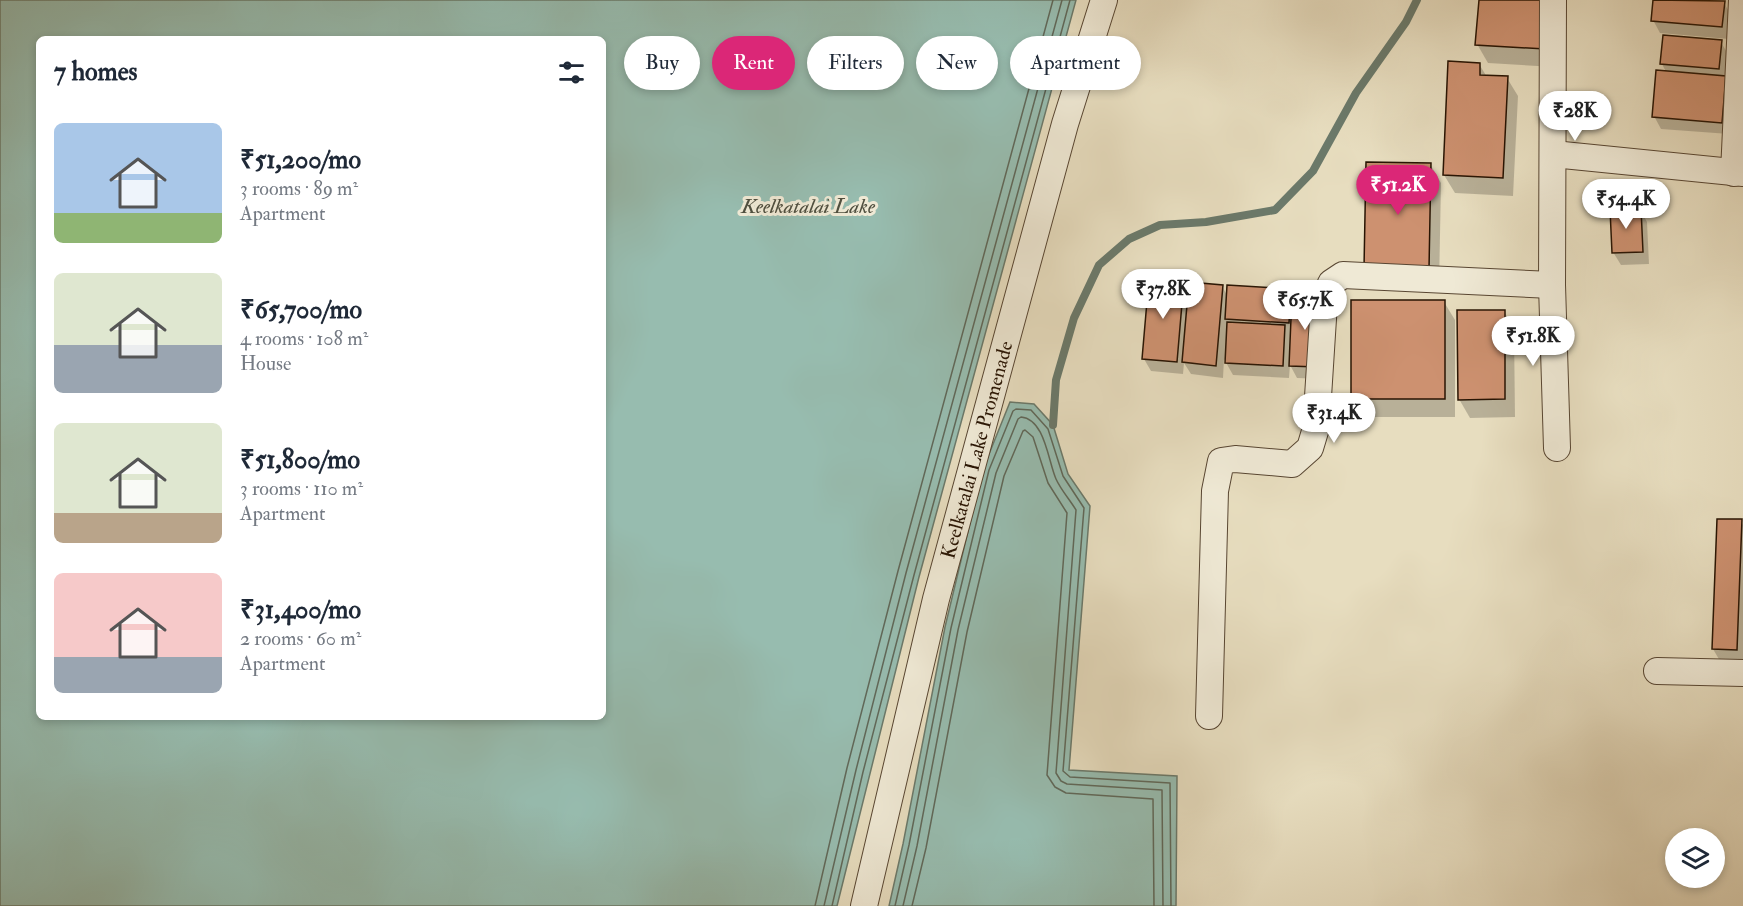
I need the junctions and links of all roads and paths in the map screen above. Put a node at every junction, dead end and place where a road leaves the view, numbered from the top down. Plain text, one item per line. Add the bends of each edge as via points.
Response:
1 (1104, 0) edge
2 (1554, 0) edge
3 (1742, 0) edge
4 (1553, 154) junction
5 (1738, 173) edge
6 (1552, 285) junction
7 (1557, 448) dead end
8 (1657, 672) dead end
9 (1743, 673) edge
10 (1209, 717) dead end
11 (864, 906) edge

1 - 11 street, Keelkatalai Lake Promenade via 1062,136 936,599
2 - 4 street
3 - 5 street
4 - 5 street
4 - 6 street
6 - 7 street
6 - 10 street via 1343,275 1331,283 1324,303 1316,428 1310,448 1292,464 1221,461 1215,491
8 - 9 street

